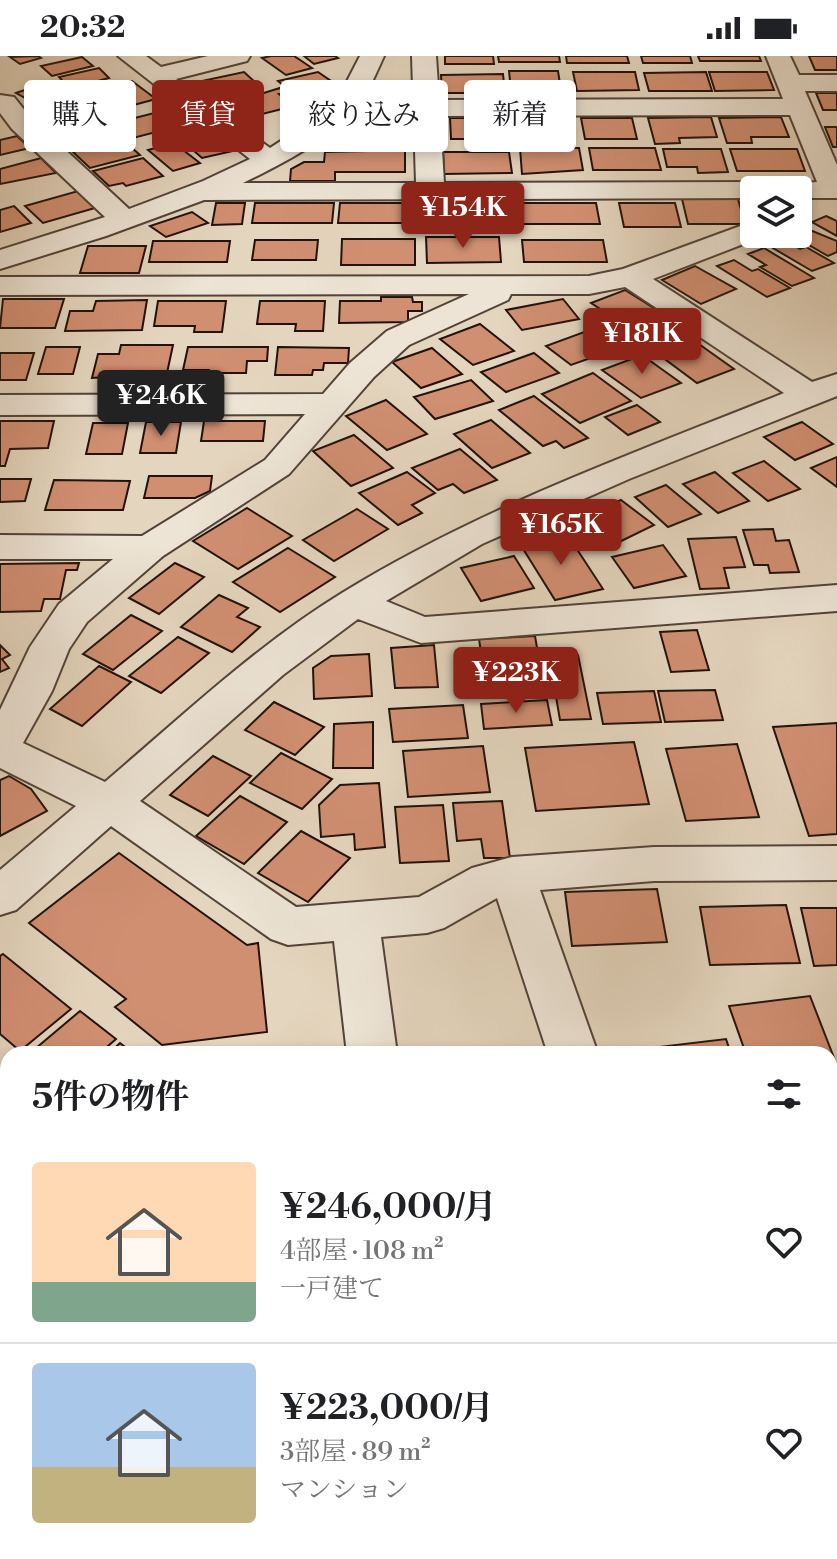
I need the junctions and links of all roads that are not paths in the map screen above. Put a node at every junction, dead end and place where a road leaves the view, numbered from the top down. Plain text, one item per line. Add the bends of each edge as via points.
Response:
1 (130, 56) edge
2 (238, 56) edge
3 (372, 56) edge
4 (424, 56) edge
5 (778, 56) edge
6 (157, 76) junction
7 (425, 80) edge
8 (837, 83) edge
9 (794, 95) junction
10 (0, 103) edge
11 (448, 107) edge
12 (428, 152) edge
13 (270, 161) junction
14 (836, 189) edge
15 (740, 190) edge
16 (812, 190) edge
17 (430, 191) junction
18 (202, 192) junction
19 (812, 202) edge
20 (123, 219) junction
21 (740, 235) edge
22 (0, 260) edge
23 (630, 277) junction
24 (518, 285) junction
25 (0, 286) edge
26 (823, 389) edge
27 (330, 404) junction
28 (0, 405) edge
29 (0, 547) edge
30 (150, 548) junction
31 (837, 598) edge
32 (354, 603) junction
33 (0, 748) edge
34 (111, 804) junction
35 (837, 863) edge
36 (512, 875) junction
37 (0, 897) edge
38 (355, 921) junction
39 (371, 1046) edge
40 (570, 1046) edge

1 - 6 street
2 - 6 street
3 - 13 street via 348,102
4 - 7 street
5 - 9 street
6 - 13 street
8 - 9 street
9 - 11 street
9 - 14 street
10 - 20 street via 5,102
12 - 17 street
13 - 18 street
14 - 16 street
14 - 19 street
15 - 17 street
17 - 18 street
18 - 20 street
20 - 22 street
21 - 23 street
23 - 24 street via 589,285
23 - 26 street
24 - 25 street
24 - 27 street via 398,338
26 - 32 street via 469,536
27 - 28 street
27 - 30 street via 277,467
29 - 30 street
30 - 33 street via 73,613 50,647
31 - 32 street via 421,630
32 - 34 street via 269,665
33 - 34 street
34 - 37 street
34 - 38 street via 288,926
35 - 36 street via 654,864
36 - 38 street via 488,881 427,915
36 - 40 street
38 - 39 street

